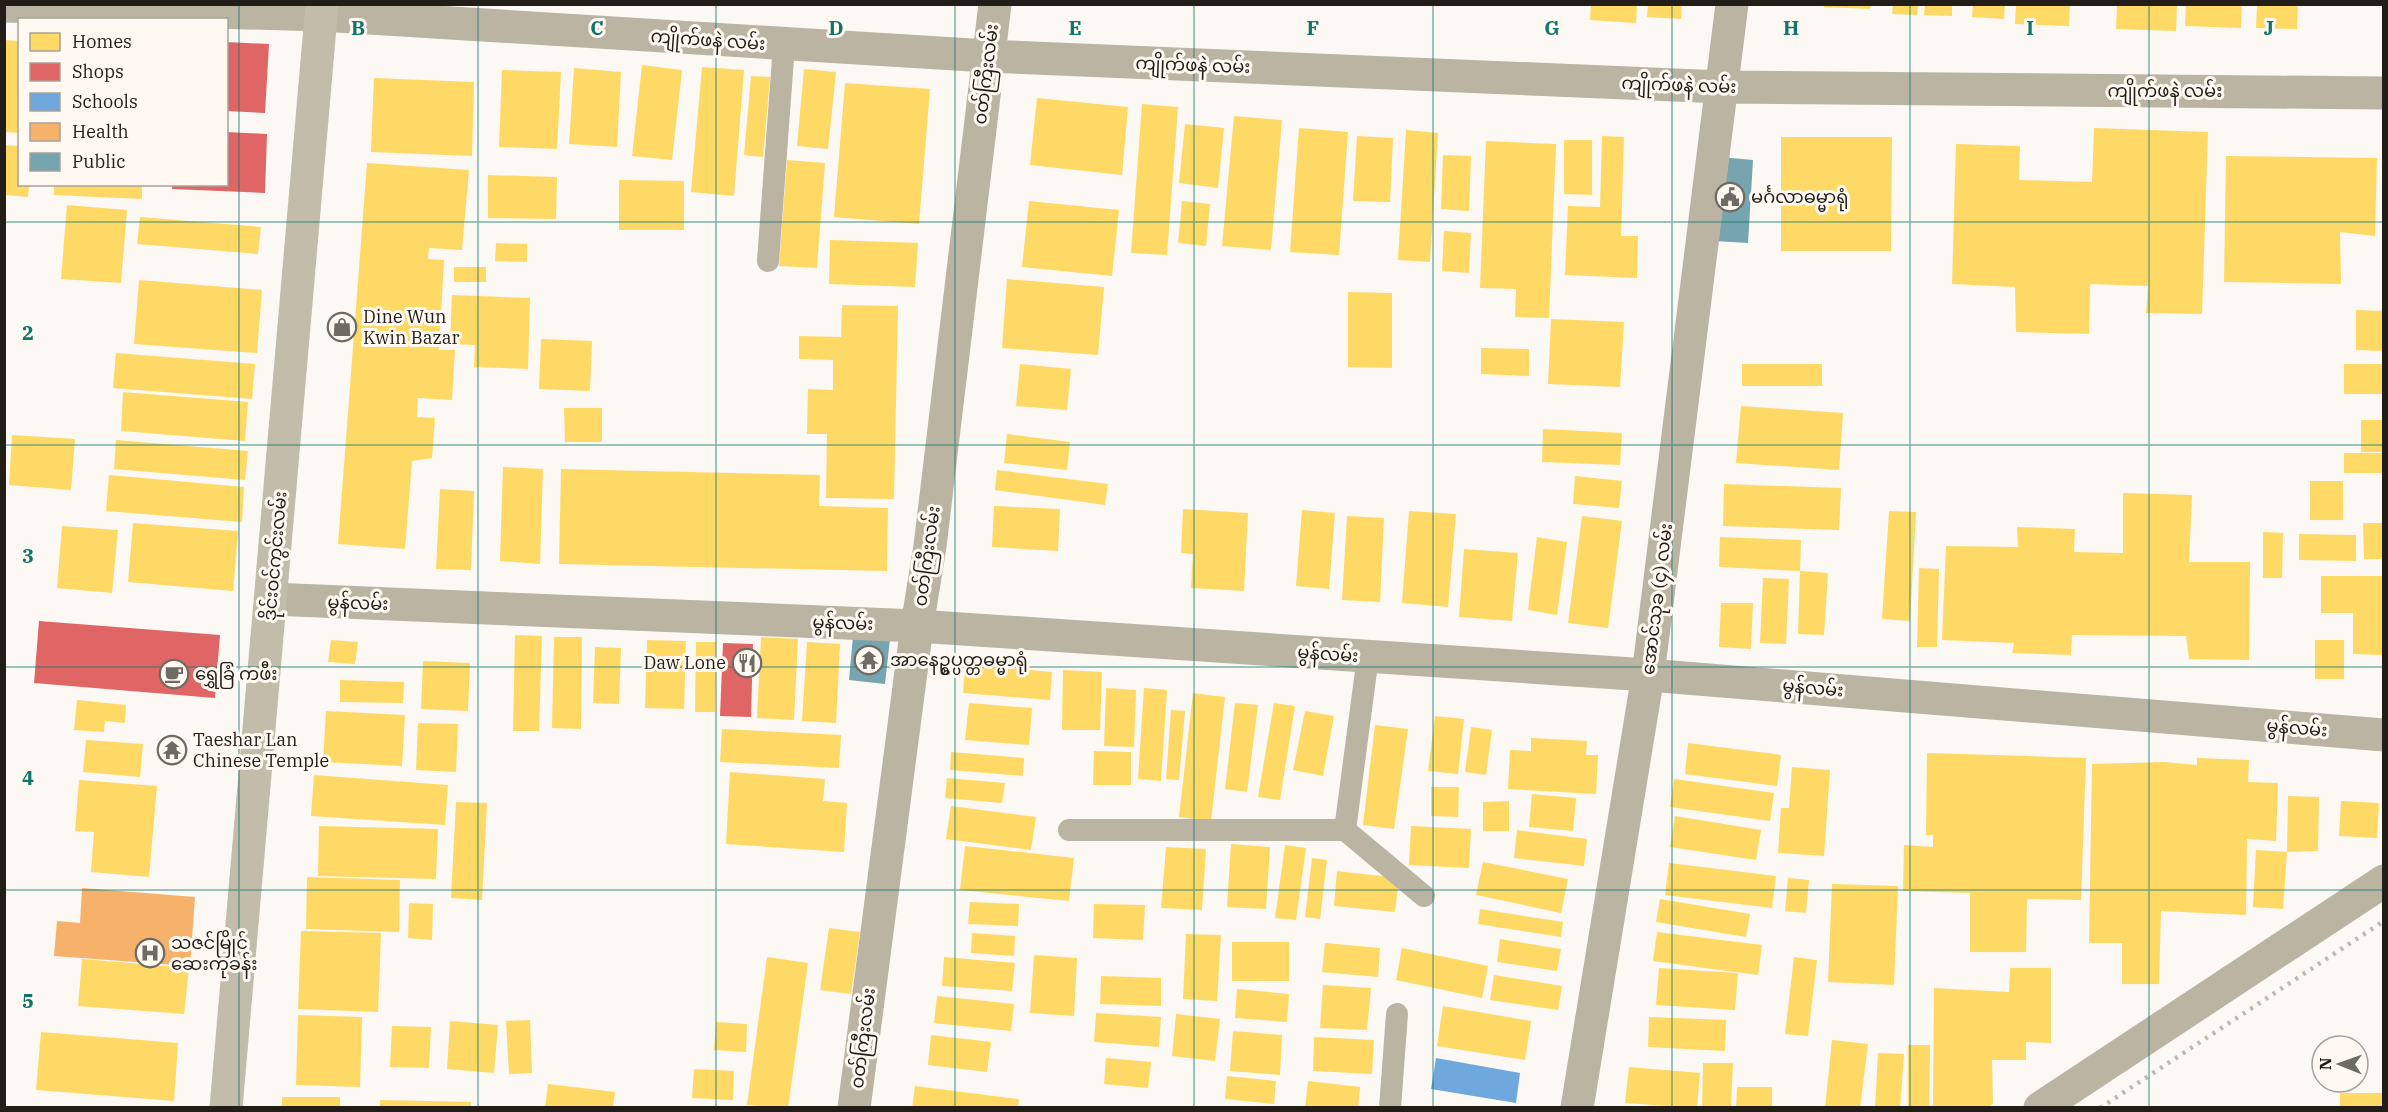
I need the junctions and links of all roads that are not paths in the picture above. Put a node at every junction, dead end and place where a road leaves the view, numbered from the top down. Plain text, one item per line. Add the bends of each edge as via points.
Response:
1 (995, 4) edge
2 (1732, 4) edge
3 (4, 6) edge
4 (321, 10) edge
5 (784, 45) junction
6 (988, 56) junction
7 (1722, 87) junction
8 (2384, 93) edge
9 (768, 261) dead end
10 (272, 599) junction
11 (917, 626) junction
12 (1368, 656) junction
13 (1648, 675) junction
14 (2384, 735) edge
15 (1069, 830) dead end
16 (1344, 830) junction
17 (2384, 881) edge
18 (1424, 896) dead end
19 (1397, 1014) dead end
20 (226, 1107) edge
21 (854, 1107) edge
22 (1390, 1107) edge
23 (1577, 1107) edge
24 (2040, 1107) edge

1 - 6 street, ၀တ်ကြီးလမ်း
2 - 7 street, အောင်သုခ (၄) လမ်း
3 - 4 street, ကျိုက်ဖနဲ လမ်း
4 - 5 street, ကျိုက်ဖနဲ လမ်း
4 - 10 street, ဒိုင်းဝင်ကွင်းလမ်း
5 - 6 street, ကျိုက်ဖနဲ လမ်း
5 - 9 lane
6 - 7 street, ကျိုက်ဖနဲ လမ်း
6 - 11 street, ၀တ်ကြီးလမ်း via 932,535
7 - 8 street, ကျိုက်ဖနဲ လမ်း
7 - 13 street, အောင်သုခ (၄) လမ်း
10 - 11 street, မွန်လမ်း
10 - 20 street, ဒိုင်းဝင်ကွင်းလမ်း
11 - 12 street, မွန်လမ်း
11 - 21 street, ၀တ်ကြီးလမ်း
12 - 13 street, မွန်လမ်း
12 - 16 lane
13 - 14 street, မွန်လမ်း
13 - 23 street, အောင်သုခ (၄) လမ်း
15 - 16 lane
16 - 18 lane
17 - 24 street
19 - 22 lane

